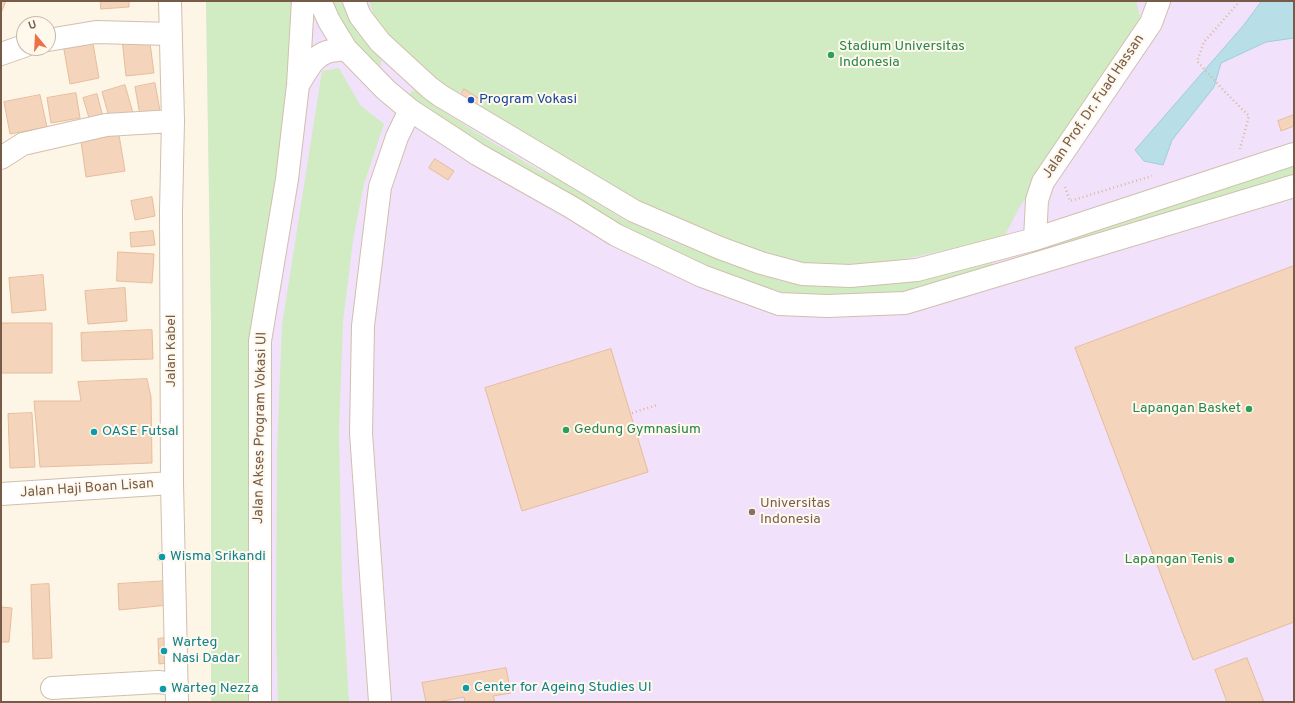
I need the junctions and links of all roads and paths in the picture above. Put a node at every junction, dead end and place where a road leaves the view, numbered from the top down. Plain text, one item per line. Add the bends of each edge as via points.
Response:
1 (170, 1) edge
2 (303, 1) edge
3 (320, 1) edge
4 (354, 1) edge
5 (1159, 1) edge
6 (1240, 1) edge
7 (171, 34) junction
8 (56, 39) edge
9 (16, 49) edge
10 (346, 49) junction
11 (1, 54) edge
12 (298, 85) junction
13 (441, 96) junction
14 (410, 110) junction
15 (173, 121) junction
16 (1247, 147) dead end
17 (1240, 149) junction
18 (1233, 151) dead end
19 (477, 154) junction
20 (1294, 154) edge
21 (1, 158) edge
22 (1056, 158) dead end
23 (1159, 174) dead end
24 (1232, 175) junction
25 (1062, 176) dead end
26 (1064, 182) dead end
27 (1294, 186) edge
28 (1258, 198) junction
29 (1035, 239) junction
30 (657, 405) dead end
31 (632, 413) dead end
32 (172, 483) junction
33 (1, 494) edge
34 (52, 688) dead end
35 (177, 693) edge
36 (260, 702) edge
37 (380, 702) edge

1 - 7 street, Jalan Kabel
2 - 12 street, Jalan Akses Program Vokasi UI
3 - 10 street
4 - 13 street via 360,16 380,42
5 - 29 street, Jalan Prof. Dr. Fuad Hassan via 1151,23 1043,182 1037,200
6 - 17 path via 1204,42 1197,61 1249,116
7 - 8 street via 96,32
7 - 15 street, Jalan Kabel
9 - 11 street
10 - 12 street, Jalan Akses Program Vokasi UI via 319,56
10 - 14 street via 386,90
12 - 36 street, Jalan Akses Program Vokasi UI via 287,179 260,341
13 - 19 street via 430,112 483,145
13 - 29 street via 634,211 761,263 802,274 850,276 917,270
14 - 19 street
14 - 37 street via 380,187 363,326 361,433
15 - 21 street via 106,125 23,144
15 - 32 street, Jalan Kabel
16 - 17 path
17 - 18 path
17 - 24 path
19 - 28 street via 616,235 662,258 702,276 779,304 827,306 905,303
20 - 24 street
22 - 25 path, bridge
23 - 26 path via 1070,201
24 - 28 street via 1238,192 1254,186
24 - 29 street
27 - 28 street
30 - 31 path
32 - 33 street, Jalan Haji Boan Lisan
32 - 35 street, Jalan Kabel
34 - 35 street via 158,682

